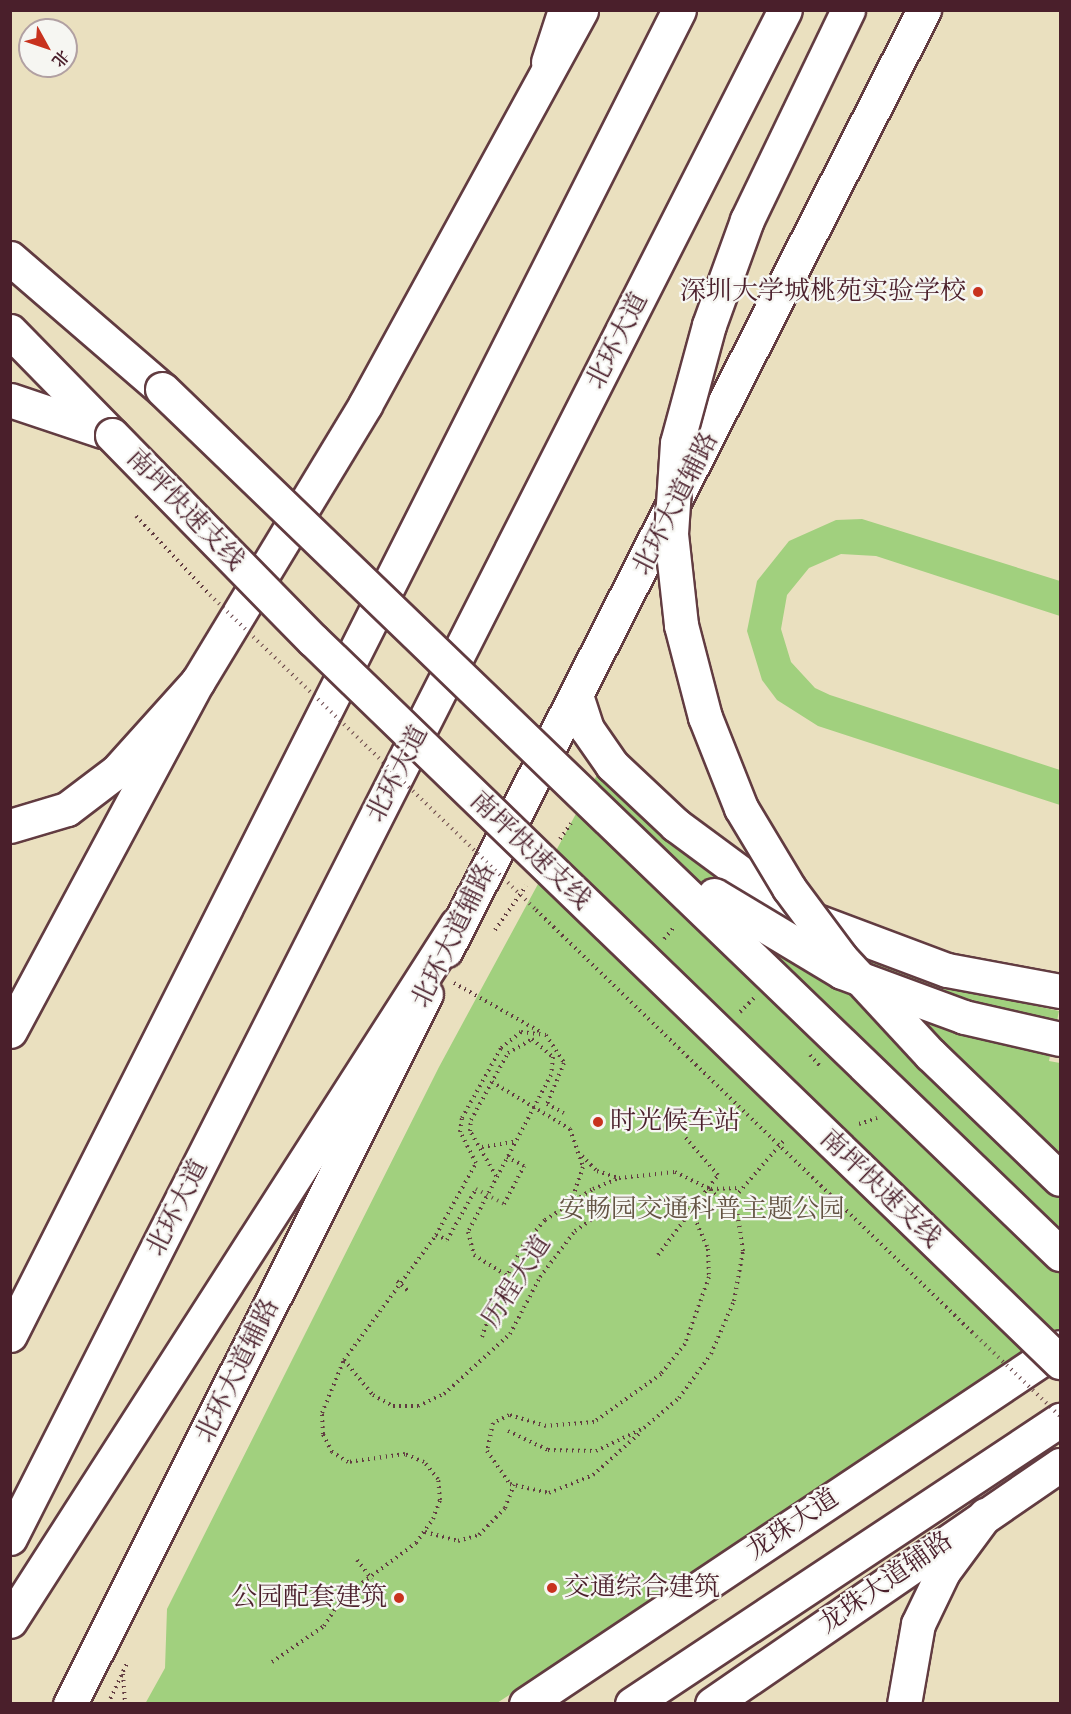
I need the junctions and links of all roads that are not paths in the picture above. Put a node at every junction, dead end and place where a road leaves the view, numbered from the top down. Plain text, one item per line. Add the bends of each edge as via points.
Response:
1 (564, 10) edge
2 (581, 10) edge
3 (679, 10) edge
4 (786, 10) edge
5 (848, 10) edge
6 (924, 10) edge
7 (548, 62) junction
8 (10, 258) edge
9 (10, 331) edge
10 (10, 400) edge
11 (112, 435) junction
12 (198, 681) junction
13 (576, 695) junction
14 (616, 823) junction
15 (10, 826) edge
16 (457, 924) junction
17 (1060, 991) edge
18 (10, 1031) edge
19 (1060, 1039) edge
20 (1060, 1179) edge
21 (1060, 1254) edge
22 (10, 1335) edge
23 (1060, 1347) edge
24 (1060, 1362) edge
25 (1060, 1418) edge
26 (1060, 1465) edge
27 (985, 1515) junction
28 (10, 1538) edge
29 (10, 1622) edge
30 (70, 1704) edge
31 (526, 1704) edge
32 (632, 1704) edge
33 (712, 1704) edge
34 (904, 1704) edge

1 - 7 main road
2 - 7 main road
3 - 22 main road
4 - 28 main road, 北环大道
5 - 20 main road, bridge via 747,220 709,325 678,443 671,534 681,625 705,717 741,808 789,888 841,958 930,1054
6 - 13 main road, 北环大道辅路
7 - 12 main road via 365,405
8 - 14 main road, bridge via 162,389
9 - 11 main road, 南坪快速支线
10 - 11 main road
11 - 24 main road, 南坪快速支线, bridge via 313,640
12 - 15 main road via 117,771 67,809
12 - 18 main road
13 - 16 main road, 北环大道辅路
13 - 17 main road via 587,729 612,765 676,825 795,913 947,970
14 - 19 main road, bridge via 744,918 842,972 964,1017
14 - 21 main road, bridge
16 - 29 main road
16 - 30 main road, 北环大道辅路
23 - 31 main road, 龙珠大道
25 - 32 main road
26 - 27 main road, 龙珠大道辅路
27 - 33 main road, 龙珠大道辅路
27 - 34 main road via 943,1572 918,1624

